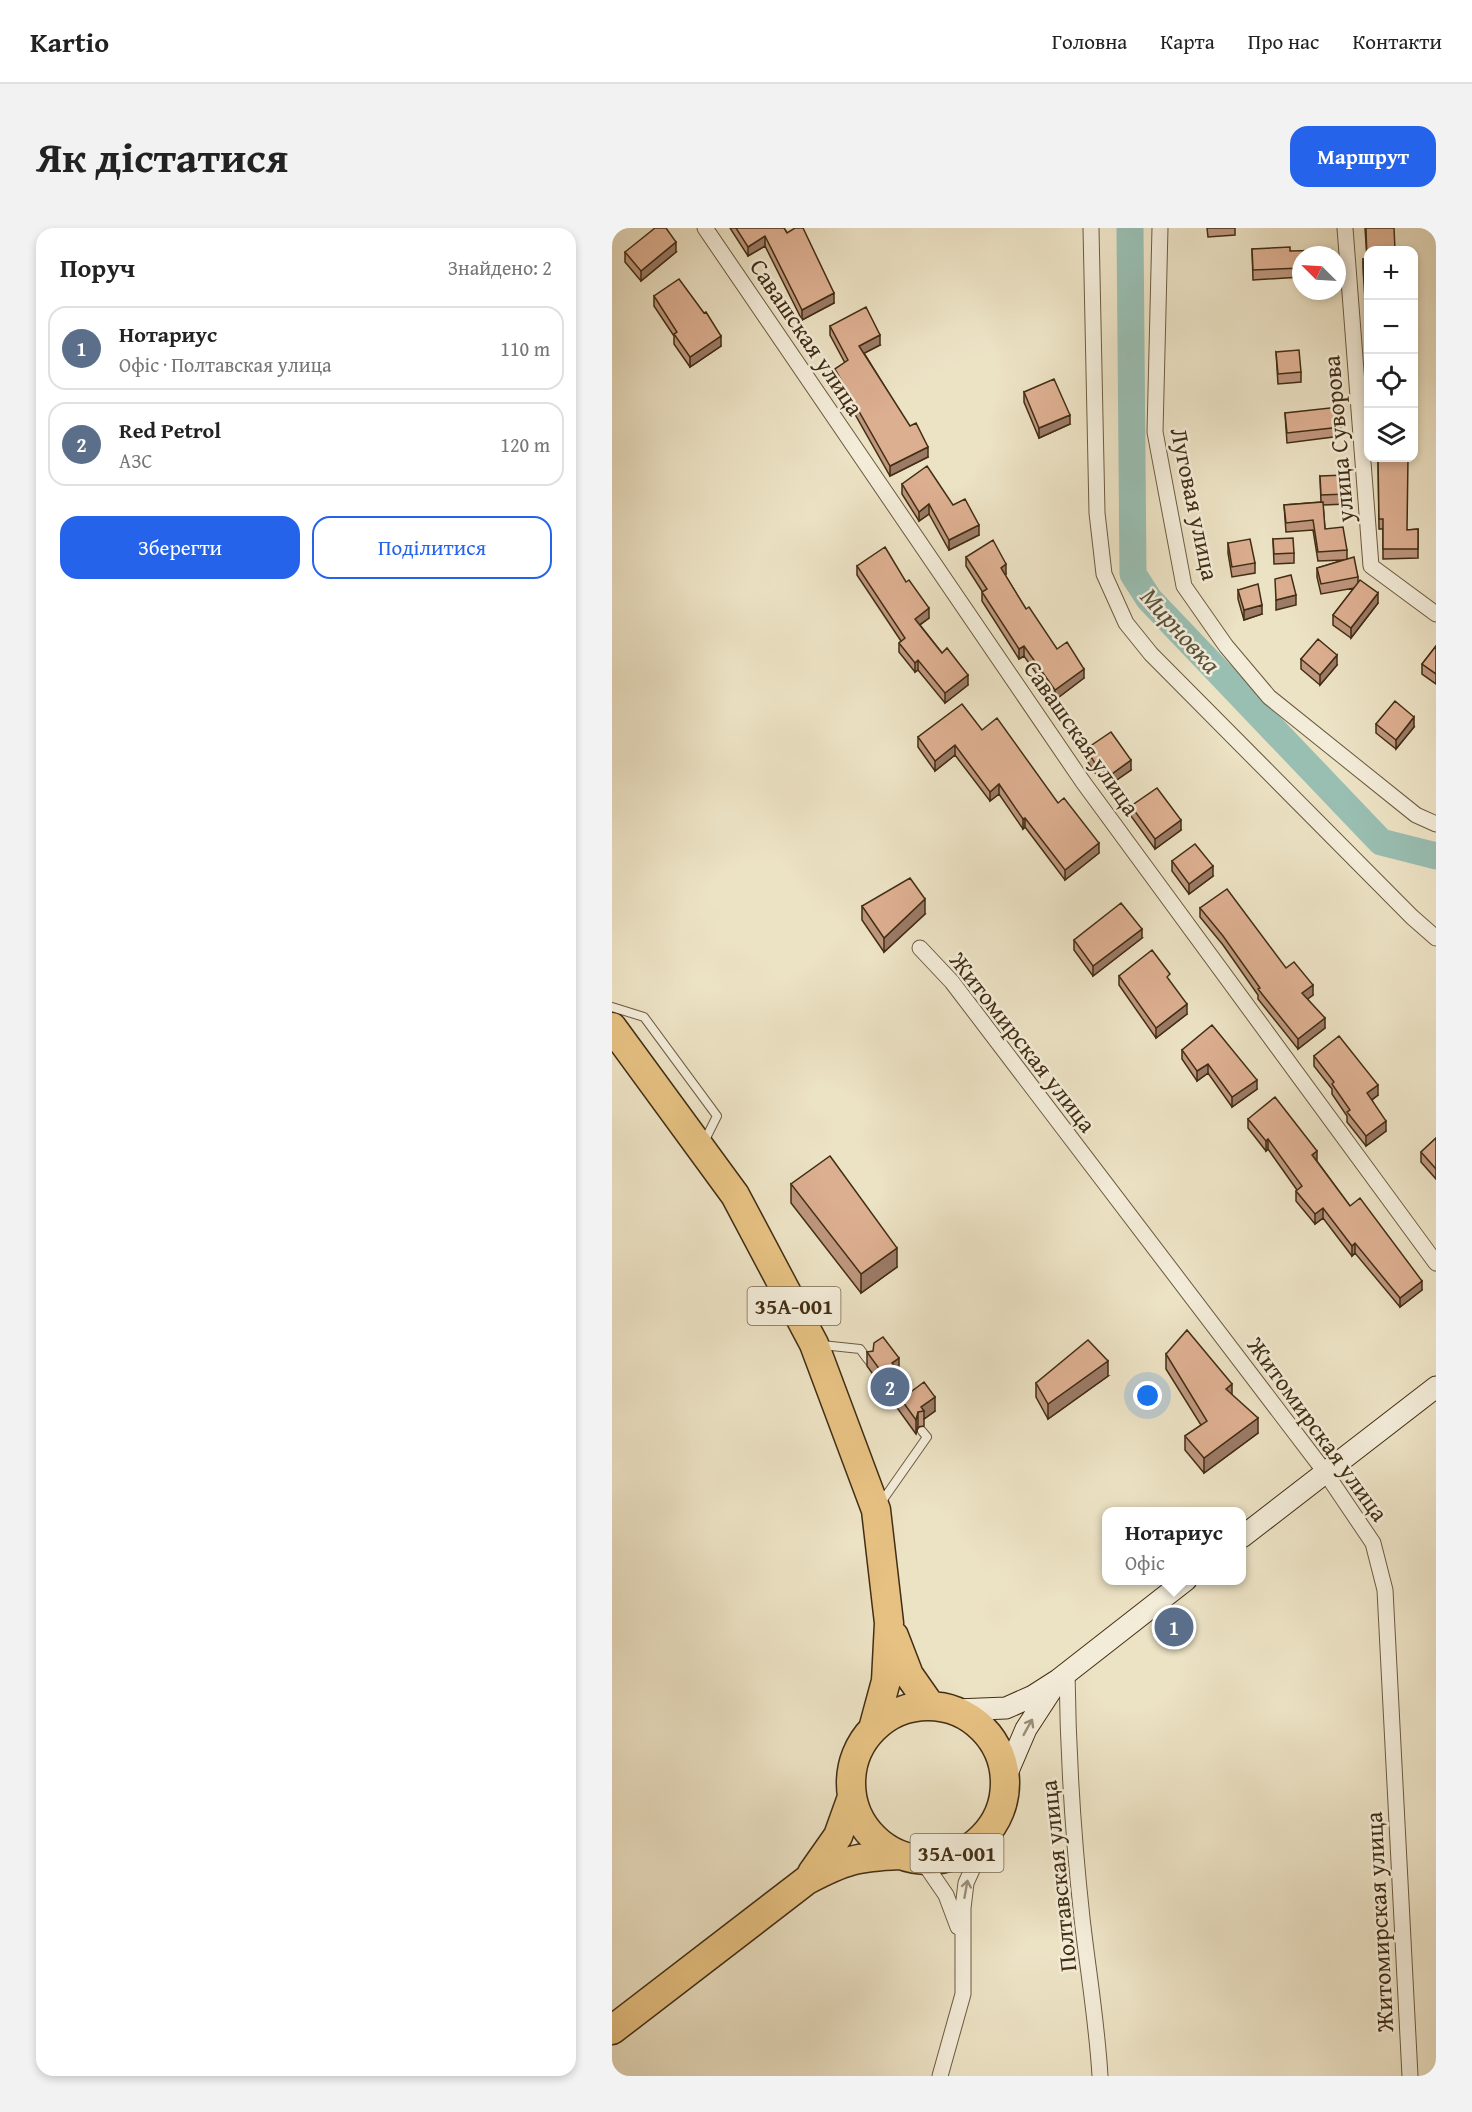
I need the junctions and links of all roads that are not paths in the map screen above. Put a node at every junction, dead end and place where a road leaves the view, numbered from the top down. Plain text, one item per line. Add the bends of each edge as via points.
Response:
1 (705, 228) edge
2 (1091, 228) edge
3 (1160, 228) edge
4 (1345, 228) edge
5 (1436, 614) edge
6 (1436, 824) edge
7 (1436, 938) edge
8 (920, 948) dead end
9 (612, 1007) edge
10 (612, 1027) edge
11 (701, 1149) junction
12 (1436, 1263) edge
13 (814, 1344) junction
14 (869, 1361) edge
15 (1436, 1387) edge
16 (922, 1431) dead end
17 (1326, 1472) junction
18 (876, 1510) junction
19 (1246, 1534) edge
20 (1181, 1585) edge
21 (889, 1623) junction
22 (1063, 1676) junction
23 (943, 1708) junction
24 (873, 1729) junction
25 (1005, 1778) junction
26 (852, 1797) junction
27 (991, 1828) junction
28 (911, 1857) junction
29 (807, 1880) junction
30 (964, 1947) junction
31 (612, 2030) edge
32 (940, 2076) edge
33 (1100, 2076) edge
34 (1410, 2076) edge

1 - 12 street, Савашская улица via 1083,782
2 - 7 street via 1097,513 1104,574 1126,622 1168,671
3 - 6 street, Луговая улица via 1155,432 1184,586 1226,646 1269,697 1416,815
4 - 5 street, улица Суворова via 1371,566
8 - 17 street, Житомирская улица via 952,982
9 - 11 lane via 644,1017 717,1116
10 - 11 highway, 35А-001
11 - 13 highway, 35А-001 via 735,1196
13 - 14 lane via 860,1349
13 - 18 highway, 35А-001
15 - 17 main road
16 - 18 lane via 927,1437
17 - 19 main road
17 - 34 street, Житомирская улица via 1373,1543 1385,1590
18 - 21 highway, 35А-001
20 - 22 main road
21 - 23 highway, 35А-001 via 909,1675
21 - 24 highway, 35А-001 via 886,1681
22 - 23 main road via 1006,1708
25 -> 22 main road via 1026,1729
22 - 33 street, Полтавская улица via 1082,1917
23 - 24 highway, 35А-001 via 899,1711
23 - 25 highway, 35А-001 via 975,1721 991,1737 1001,1756
24 - 26 highway, 35А-001 via 859,1749 852,1772
25 - 27 highway, 35А-001 via 1002,1805
26 - 28 highway, 35А-001 via 861,1821 878,1841
26 - 29 highway, 35А-001 via 838,1836
27 - 28 highway, 35А-001 via 972,1846 948,1858
30 -> 27 street via 966,1883
28 - 29 highway, 35А-001 via 859,1857
28 - 30 street via 952,1908
29 - 31 highway, 35А-001
30 - 32 street via 963,1994

